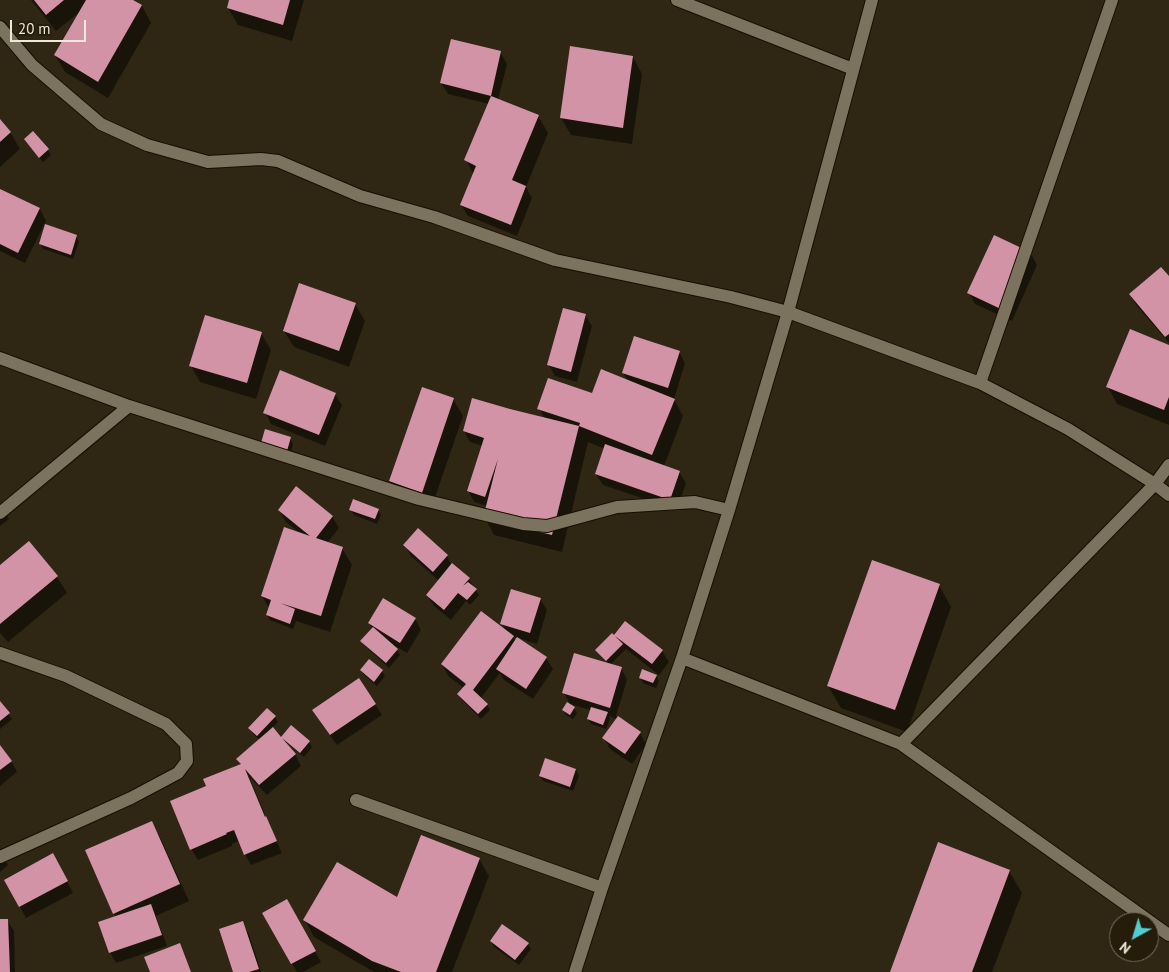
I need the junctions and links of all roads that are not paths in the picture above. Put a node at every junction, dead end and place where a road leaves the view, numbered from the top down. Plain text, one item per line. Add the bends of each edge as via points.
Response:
1 (677, 0) edge
2 (872, 0) edge
3 (1112, 0) edge
4 (0, 27) edge
5 (853, 69) junction
6 (788, 312) junction
7 (0, 358) edge
8 (980, 383) junction
9 (129, 406) junction
10 (1169, 465) edge
11 (1155, 484) junction
12 (1169, 495) edge
13 (729, 510) junction
14 (0, 513) edge
15 (0, 653) edge
16 (682, 658) junction
17 (901, 744) junction
18 (356, 800) dead end
19 (0, 857) edge
20 (602, 888) junction
21 (1169, 935) edge
22 (575, 972) edge

1 - 5 street
2 - 5 street
3 - 8 street
4 - 6 street via 32,65 100,124 147,145 208,162 278,161 360,196 434,217 555,260
5 - 6 street
6 - 8 street
6 - 13 street
7 - 9 street
8 - 11 street via 1068,429
9 - 13 street via 420,499 523,524 547,526 617,507 695,502
9 - 14 street
10 - 11 street
11 - 12 street
11 - 17 street
13 - 16 street
15 - 19 street via 66,676 166,724 186,744 187,761 178,773 130,798
16 - 17 street
16 - 20 street
17 - 21 street
18 - 20 street
20 - 22 street

